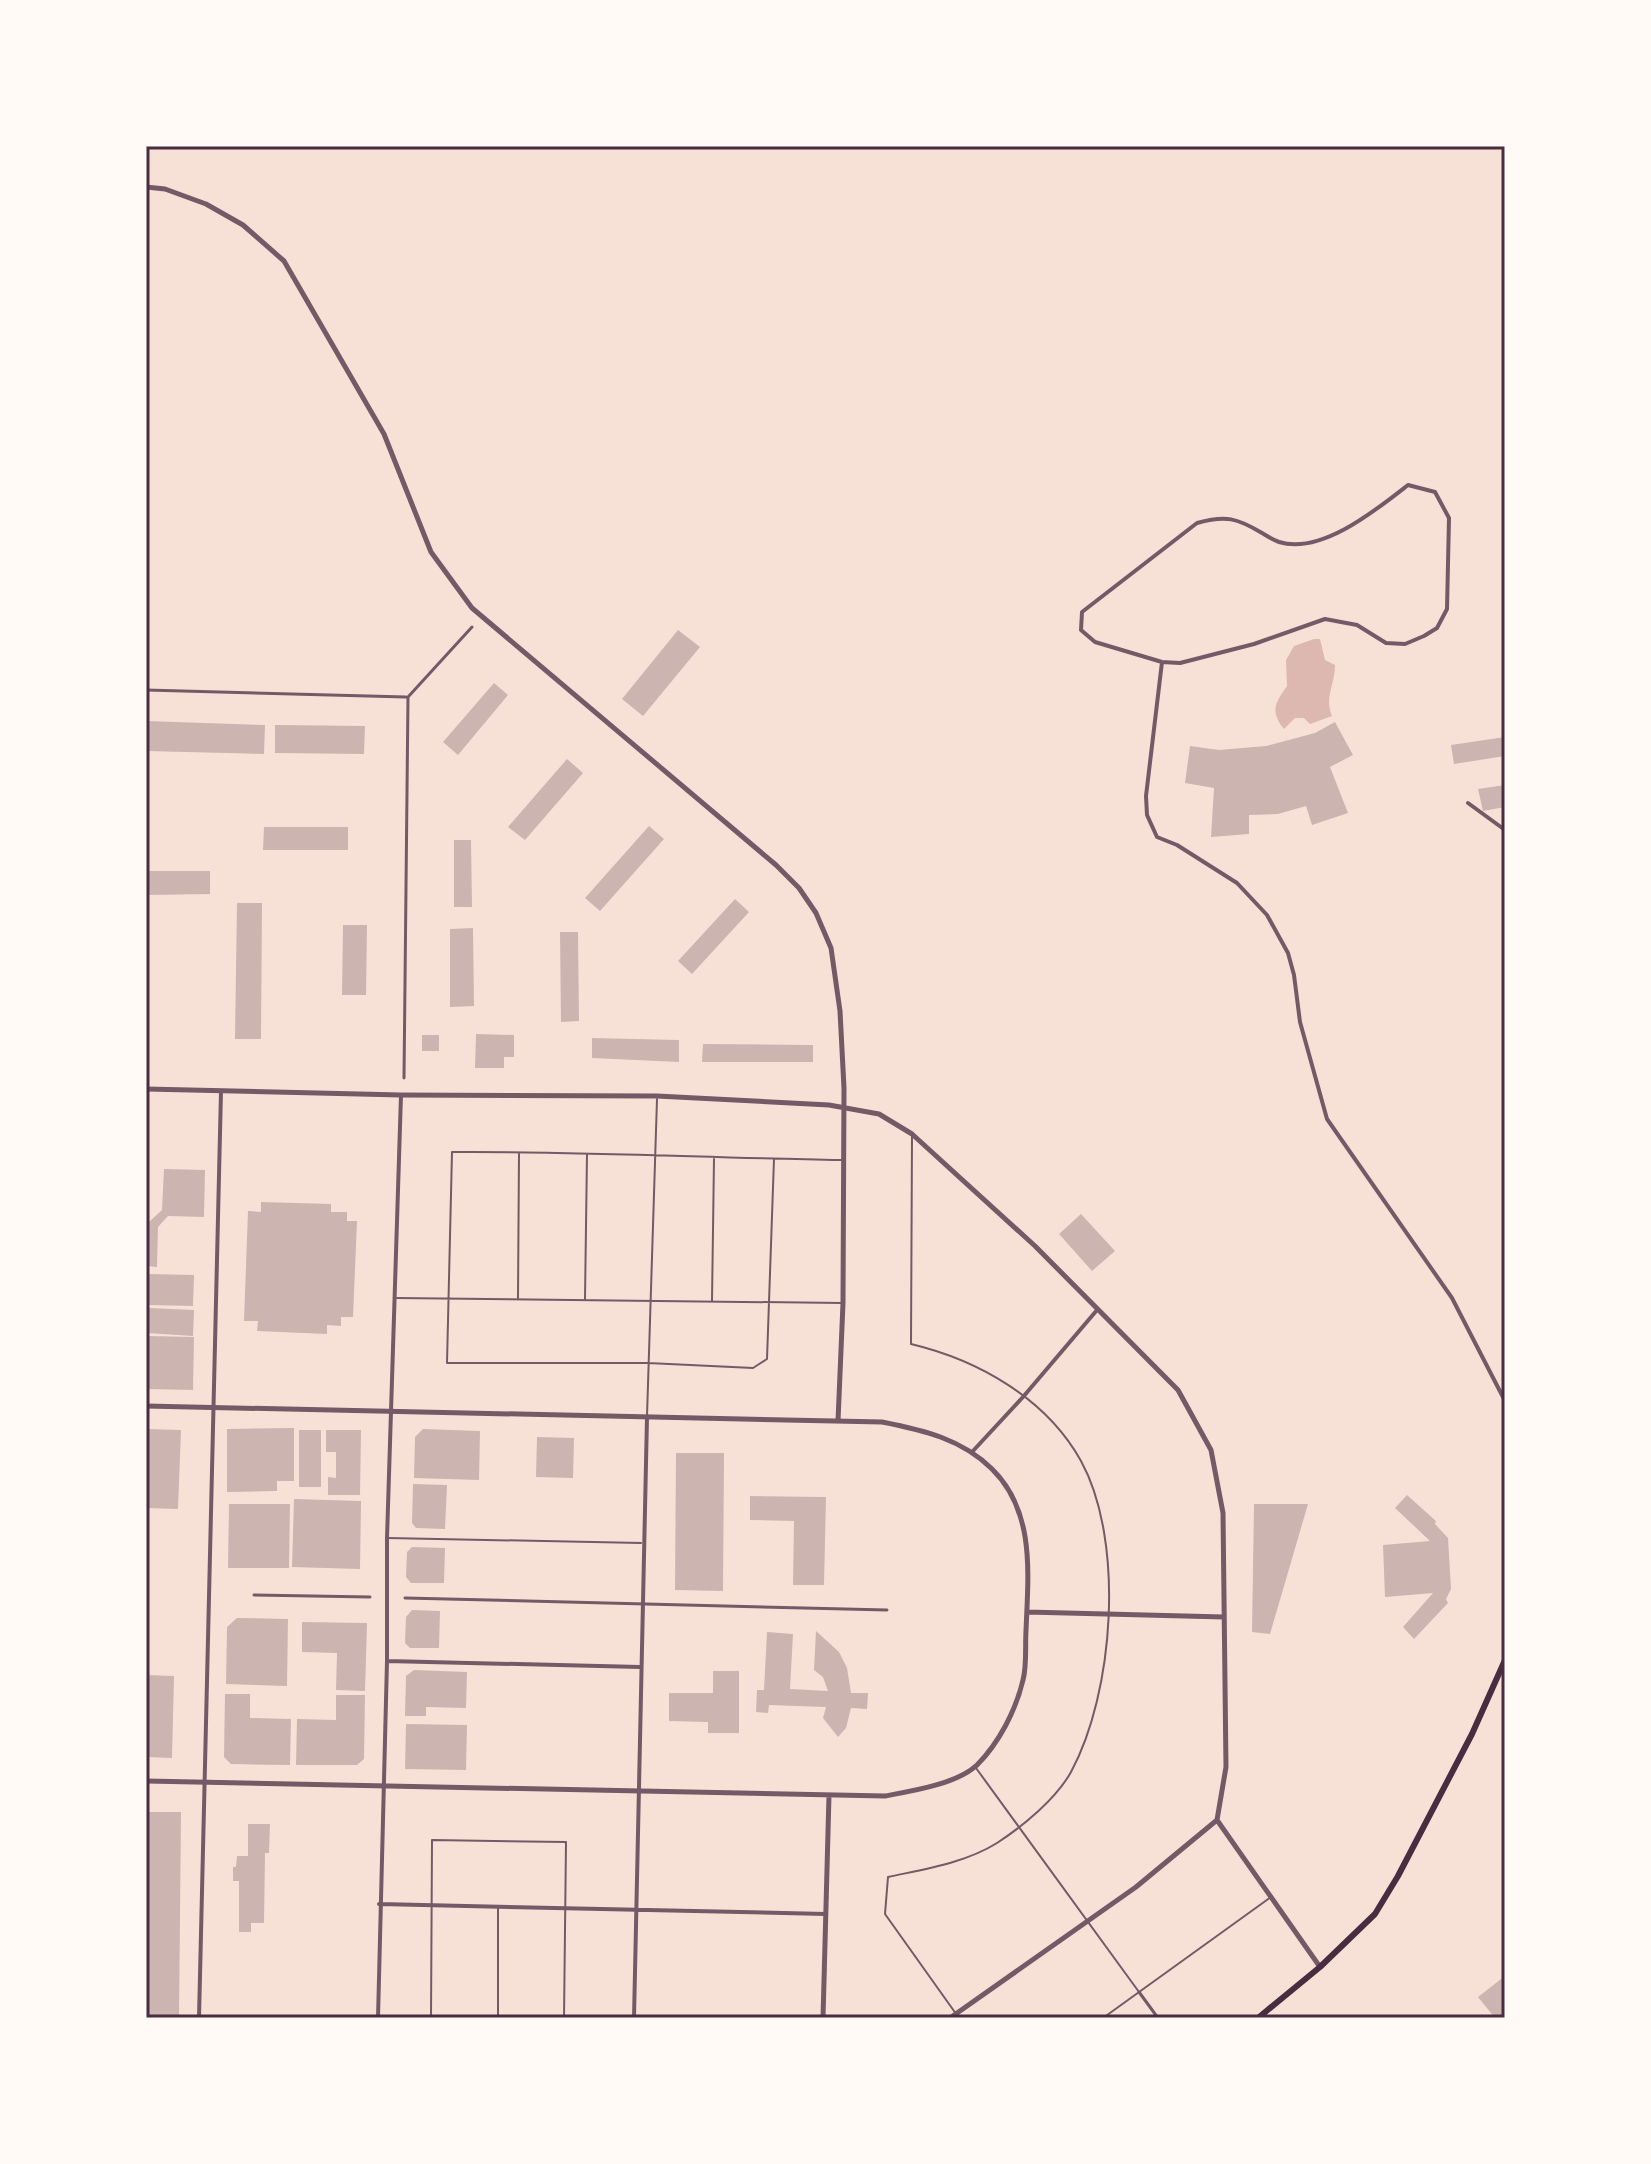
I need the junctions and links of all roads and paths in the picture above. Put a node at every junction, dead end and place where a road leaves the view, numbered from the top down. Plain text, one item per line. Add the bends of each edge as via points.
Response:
1 (146, 187) edge
2 (472, 627) dead end
3 (1162, 662) junction
4 (146, 690) edge
5 (408, 697) junction
6 (1468, 803) dead end
7 (1505, 830) edge
8 (404, 1078) dead end
9 (146, 1089) edge
10 (221, 1091) junction
11 (401, 1095) junction
12 (657, 1096) junction
13 (844, 1106) junction
14 (912, 1134) junction
15 (519, 1152) junction
16 (587, 1153) junction
17 (654, 1157) junction
18 (714, 1158) junction
19 (774, 1159) junction
20 (844, 1160) junction
21 (395, 1298) junction
22 (448, 1299) junction
23 (518, 1300) junction
24 (585, 1301) junction
25 (649, 1301) junction
26 (712, 1302) junction
27 (770, 1303) junction
28 (843, 1303) junction
29 (1099, 1308) junction
30 (648, 1363) junction
31 (1023, 1397) junction
32 (1505, 1401) edge
33 (146, 1406) edge
34 (212, 1408) junction
35 (391, 1413) junction
36 (647, 1417) junction
37 (838, 1421) junction
38 (972, 1452) junction
39 (387, 1538) junction
40 (644, 1543) junction
41 (254, 1595) dead end
42 (370, 1597) dead end
43 (405, 1598) dead end
44 (642, 1604) junction
45 (887, 1610) dead end
46 (1027, 1612) junction
47 (1109, 1615) junction
48 (1224, 1617) junction
49 (1505, 1660) edge
50 (387, 1661) junction
51 (641, 1667) junction
52 (975, 1767) junction
53 (146, 1781) edge
54 (204, 1783) junction
55 (382, 1787) junction
56 (638, 1791) junction
57 (829, 1795) junction
58 (1217, 1820) junction
59 (1018, 1826) junction
60 (1271, 1897) junction
61 (379, 1904) junction
62 (432, 1905) junction
63 (498, 1907) junction
64 (565, 1909) junction
65 (636, 1910) junction
66 (826, 1914) junction
67 (1087, 1921) junction
68 (1320, 1967) junction
69 (1139, 1992) junction
70 (955, 2017) edge
71 (199, 2018) edge
72 (378, 2018) edge
73 (431, 2018) edge
74 (498, 2018) edge
75 (564, 2018) edge
76 (634, 2018) edge
77 (823, 2018) edge
78 (1103, 2018) edge
79 (1158, 2018) edge
80 (1258, 2018) edge

1 - 13 street via 206,204 243,225 284,261 384,434 431,552 472,608 799,888 831,948
2 - 5 street
3 - 3 street via 1095,642 1081,630 1082,612 1197,523 1232,518 1279,542 1305,544 1361,519 1408,485 1435,492 1449,518 1447,609 1437,628 1405,644 1386,643 1357,625 1325,619 1254,644 1180,663
3 - 32 street via 1146,796 1157,837 1237,883 1267,915 1288,953 1300,1022 1327,1119 1452,1298
4 - 5 street
5 - 8 street
6 - 7 street
9 - 10 street
10 - 11 street
10 - 34 street
11 - 12 street
11 - 21 street
12 - 13 street
12 - 17 lane
13 - 14 street via 879,1114
13 - 20 street
14 - 29 street
14 - 31 lane via 911,1344 973,1364
15 - 16 lane
15 - 22 lane via 452,1152
15 - 23 lane
16 - 17 lane
16 - 24 lane
17 - 18 lane
17 - 25 lane
18 - 19 lane
18 - 26 lane
19 - 20 lane
19 - 27 lane
20 - 28 street
21 - 22 lane
21 - 35 street
22 - 23 lane
22 - 30 lane via 447,1363
23 - 24 lane
24 - 25 lane
25 - 26 lane
25 - 30 lane
26 - 27 lane
27 - 28 lane
27 - 30 lane via 767,1359 753,1368
28 - 37 street
29 - 31 street
29 - 48 street via 1178,1390 1211,1450 1223,1513
30 - 36 lane
31 - 38 street
31 - 47 lane via 1073,1449 1095,1495 1107,1560
33 - 34 street
34 - 35 street
34 - 54 street
35 - 36 street
35 - 39 street
36 - 37 street
36 - 40 street
37 - 38 street via 925,1430
38 - 46 street via 995,1471 1021,1514 1029,1561
39 - 40 lane
39 - 50 street
40 - 44 street
41 - 42 street
43 - 44 street
44 - 45 street
44 - 51 street
46 - 47 street
46 - 52 street via 1024,1679 1004,1730
47 - 48 street
47 - 59 lane via 1102,1682 1083,1745 1070,1774
48 - 58 street via 1226,1767
49 - 68 main road via 1472,1734 1375,1914
50 - 51 street
50 - 55 street
51 - 56 street
52 - 57 street via 932,1788 885,1796
52 - 59 lane
53 - 54 street
54 - 55 street
54 - 71 street
55 - 56 street
55 - 61 street
56 - 57 street
56 - 65 street
57 - 66 street
58 - 60 street
58 - 67 street
59 - 67 lane
59 - 70 lane via 967,1859 888,1877 885,1914
60 - 68 street
60 - 69 lane
61 - 62 street
61 - 72 street
62 - 63 street
62 - 64 lane via 432,1840 566,1842
62 - 73 lane
63 - 64 street
63 - 74 lane
64 - 65 street
64 - 75 lane
65 - 66 street
65 - 76 street
66 - 77 street
67 - 69 lane
67 - 70 street
68 - 80 main road
69 - 78 lane
69 - 79 street

